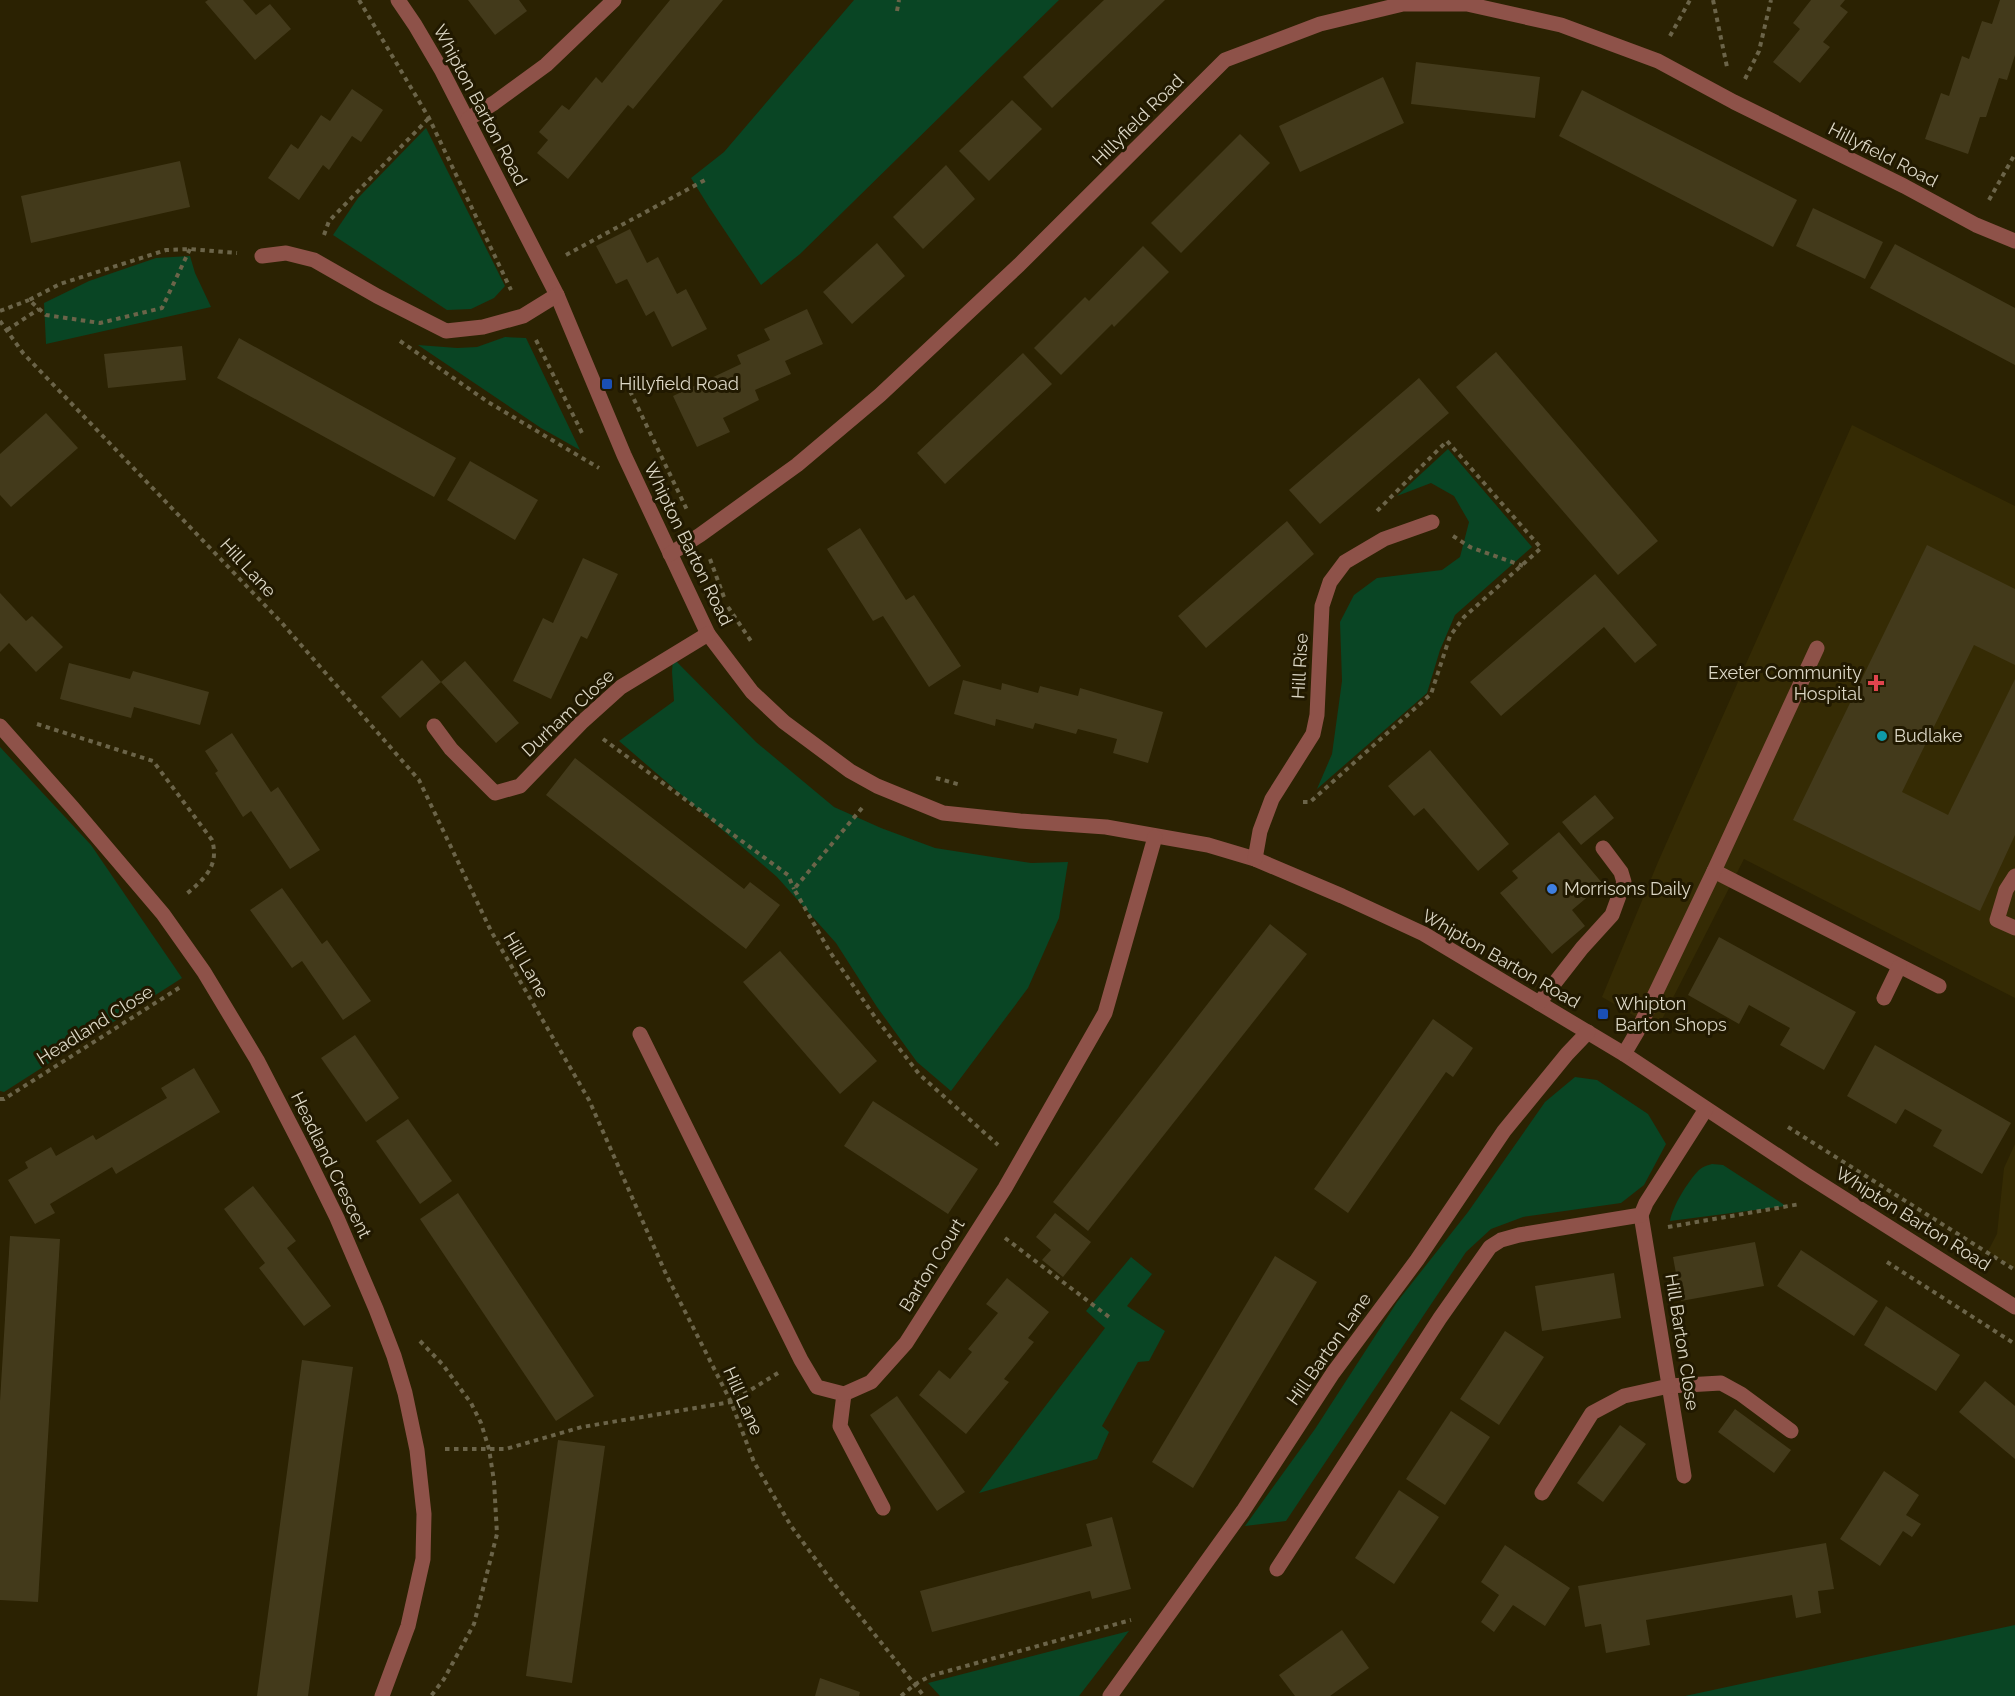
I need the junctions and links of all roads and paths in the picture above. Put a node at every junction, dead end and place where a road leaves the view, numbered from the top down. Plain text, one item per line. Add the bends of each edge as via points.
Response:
1 (359, 0) edge
2 (398, 0) edge
3 (614, 0) edge
4 (899, 0) edge
5 (1690, 0) edge
6 (1713, 0) edge
7 (1771, 0) edge
8 (897, 11) dead end
9 (1673, 30) dead end
10 (1759, 51) dead end
11 (1734, 102) junction
12 (468, 119) junction
13 (2015, 154) edge
14 (705, 180) dead end
15 (1993, 193) dead end
16 (2015, 241) edge
17 (562, 248) dead end
18 (190, 249) junction
19 (565, 255) junction
20 (262, 256) joint
21 (570, 266) dead end
22 (557, 296) junction
23 (29, 300) junction
24 (39, 309) junction
25 (0, 311) edge
26 (523, 316) junction
27 (0, 321) edge
28 (8, 330) junction
29 (630, 391) dead end
30 (585, 439) dead end
31 (595, 459) dead end
32 (600, 469) dead end
33 (1432, 522) joint
34 (700, 535) junction
35 (1361, 553) junction
36 (670, 554) junction
37 (1523, 566) junction
38 (708, 634) junction
39 (1817, 648) dead end
40 (757, 650) dead end
41 (34, 723) dead end
42 (581, 723) junction
43 (0, 726) edge
44 (434, 726) dead end
45 (928, 775) dead end
46 (967, 786) dead end
47 (1272, 799) junction
48 (853, 802) dead end
49 (1155, 837) junction
50 (1603, 848) dead end
51 (1255, 859) junction
52 (1714, 871) junction
53 (2015, 876) edge
54 (794, 889) junction
55 (163, 914) junction
56 (2015, 928) edge
57 (1899, 967) junction
58 (204, 972) junction
59 (1939, 986) dead end
60 (1884, 998) dead end
61 (1539, 1003) junction
62 (1588, 1032) junction
63 (640, 1034) dead end
64 (1624, 1054) junction
65 (0, 1099) edge
66 (1706, 1109) junction
67 (1778, 1121) dead end
68 (1019, 1164) junction
69 (1790, 1198) dead end
70 (1641, 1215) junction
71 (983, 1221) junction
72 (1644, 1231) junction
73 (1880, 1257) dead end
74 (2015, 1270) edge
75 (2015, 1307) edge
76 (1109, 1317) dead end
77 (415, 1336) dead end
78 (2015, 1344) edge
79 (801, 1360) junction
80 (1669, 1386) junction
81 (844, 1394) junction
82 (731, 1402) junction
83 (1791, 1431) dead end
84 (489, 1449) junction
85 (417, 1450) junction
86 (1684, 1476) dead end
87 (1542, 1493) dead end
88 (884, 1508) dead end
89 (1277, 1569) dead end
90 (1135, 1618) dead end
91 (914, 1685) junction
92 (382, 1696) edge
93 (431, 1696) edge
94 (901, 1696) edge
95 (924, 1696) edge
96 (1110, 1696) edge

1 - 26 path via 429,118
2 - 12 street, Whipton Barton Road
3 - 12 street via 546,65
4 - 8 path
5 - 9 path
6 - 11 path
7 - 10 path
11 - 16 street, Hillyfield Road
11 - 34 street, Hillyfield Road via 1658,61 1561,25 1467,4 1403,4 1320,24 1225,60 1019,265 880,395 797,465
12 - 22 street, Whipton Barton Road
13 - 15 path
14 - 19 path
17 - 19 path
18 - 20 path
18 - 23 path via 166,250 60,284
18 - 24 path via 162,308 100,323 46,315
19 - 21 path
20 - 26 street via 286,253 314,260 446,331 483,327
22 - 26 street
22 - 36 street, Whipton Barton Road
23 - 24 path
23 - 25 path
24 - 28 path
26 - 30 path
27 - 28 path, Hill Lane
28 - 82 path, Hill Lane via 23,353 281,622 418,780 491,931 589,1100 666,1274
29 - 34 path
31 - 32 path
33 - 35 street, Hill Rise via 1384,539
33 - 37 path via 1470,547
34 - 36 street, Hillyfield Road
34 - 40 path via 728,606
35 - 37 path via 1368,520 1447,441 1541,548
35 - 47 street, Hill Rise via 1345,562 1330,582 1322,606 1313,734
36 - 38 street, Whipton Barton Road
37 - 47 path via 1464,617 1450,636 1431,694 1310,802
38 - 42 street, Durham Close via 621,687
38 - 49 street, Whipton Barton Road via 752,692 784,722 850,771 885,790 943,813 1106,827
39 - 52 street
41 - 55 path via 153,761 212,840 215,851 207,875
42 - 44 street, Durham Close via 520,786 495,793
42 - 54 path via 788,875
43 - 55 street, Headland Crescent
45 - 46 path
47 - 51 street, Hill Rise
48 - 54 path via 862,808
49 - 51 street, Whipton Barton Road via 1208,845
49 - 68 street via 1105,1012
50 - 61 street via 1624,882 1612,915
51 - 61 street, Whipton Barton Road via 1424,934
52 - 57 street
52 - 64 street
53 - 56 street via 2006,890 1997,920
54 - 68 path via 830,951 919,1074
55 - 58 street, Headland Crescent
57 - 59 street
57 - 60 street
58 - 65 path, Headland Close
58 - 85 street, Headland Crescent via 257,1060 337,1218 394,1356
61 - 62 street, Whipton Barton Road
62 - 64 street, Whipton Barton Road
62 - 96 street, Hill Barton Lane via 1504,1131 1417,1260 1333,1373 1243,1511
63 - 79 street
64 - 66 street, Whipton Barton Road
66 - 70 street
66 - 75 street, Whipton Barton Road
67 - 74 path
68 - 71 street, Barton Court
69 - 72 path via 1800,1204
70 - 72 street, Hill Barton Close
70 - 89 street via 1519,1236 1490,1247
71 - 76 path
71 - 81 street, Barton Court via 906,1343 871,1383
72 - 80 street, Hill Barton Close
73 - 78 path
77 - 84 path via 443,1365 471,1404
79 - 81 street via 818,1387
79 - 82 path
80 - 83 street via 1721,1383
80 - 86 street, Hill Barton Close
80 - 87 street via 1624,1396 1592,1413
81 - 88 street via 840,1426
82 - 84 path via 582,1427 506,1449
82 - 91 path, Hill Lane via 754,1462 791,1526
84 - 85 path
84 - 93 path via 496,1534 486,1582 474,1624
85 - 92 street, Headland Crescent via 424,1514 423,1559 408,1626
90 - 91 path via 930,1676
91 - 94 path
91 - 95 path, Hill Lane

